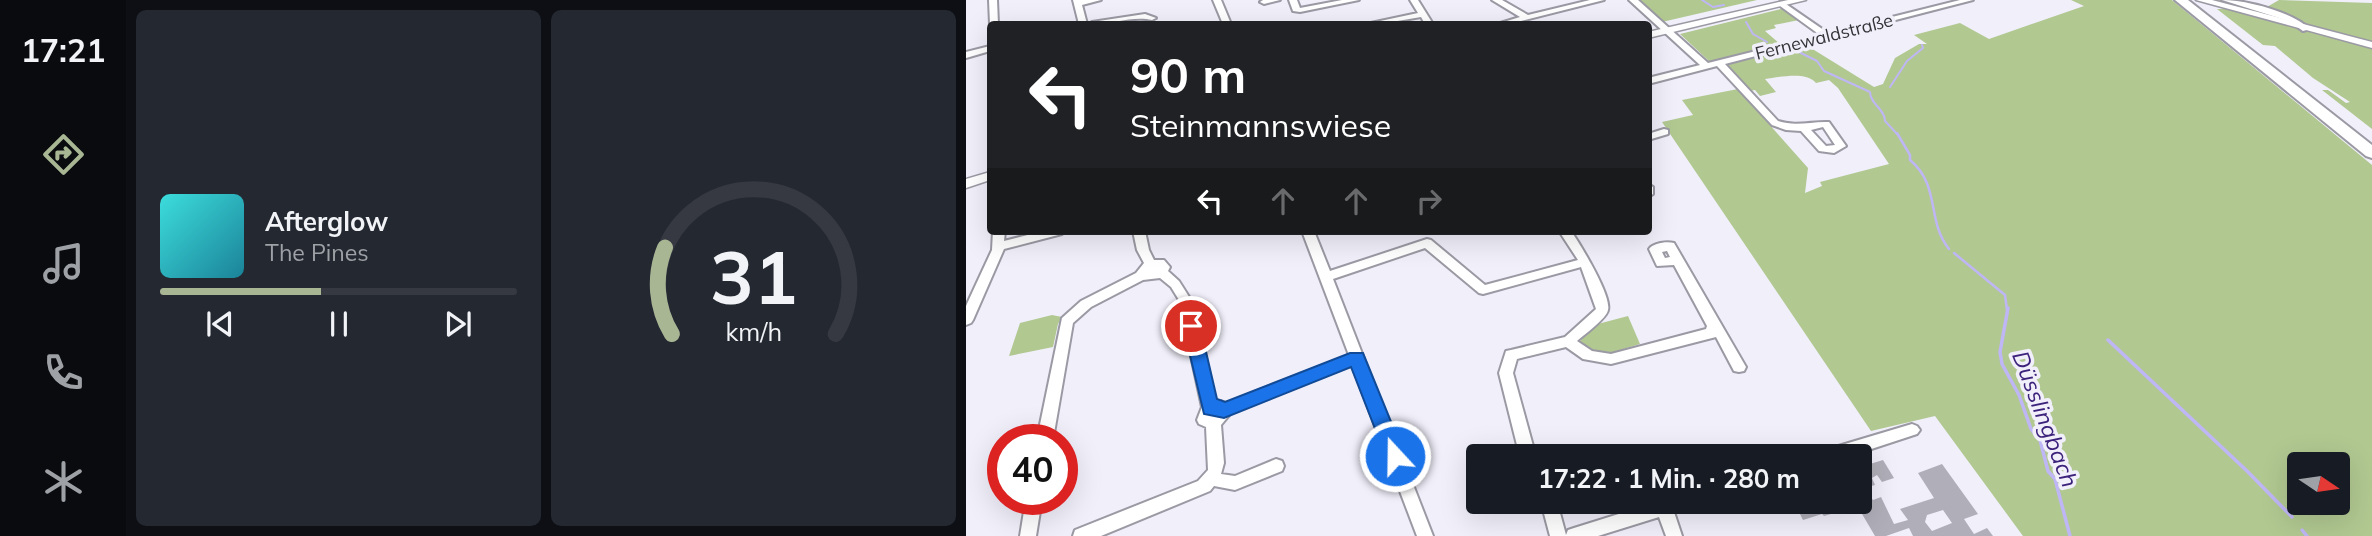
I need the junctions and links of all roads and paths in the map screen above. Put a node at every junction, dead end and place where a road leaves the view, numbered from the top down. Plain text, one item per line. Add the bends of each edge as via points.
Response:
1 (993, 0) edge
2 (1097, 0) edge
3 (1217, 0) edge
4 (1276, 0) edge
5 (1293, 0) edge
6 (1355, 0) edge
7 (1414, 0) edge
8 (1514, 0) edge
9 (1600, 0) edge
10 (1633, 0) edge
11 (1801, 0) edge
12 (1969, 0) edge
13 (2181, 0) edge
14 (2194, 0) edge
15 (2201, 0) edge
16 (1077, 1) edge
17 (1264, 2) dead end
18 (1499, 2) edge
19 (1781, 2) edge
20 (2223, 3) edge
21 (1423, 14) junction
22 (1152, 18) dead end
23 (1527, 18) junction
24 (994, 21) edge
25 (1082, 21) edge
26 (1112, 21) edge
27 (1226, 21) edge
28 (1386, 21) edge
29 (1427, 21) edge
30 (1514, 21) edge
31 (1664, 29) junction
32 (1652, 30) edge
33 (1652, 34) edge
34 (1827, 36) junction
35 (2372, 45) edge
36 (987, 51) edge
37 (966, 55) edge
38 (1720, 64) junction
39 (1706, 66) junction
40 (1652, 80) edge
41 (1804, 128) dead end
42 (1664, 132) dead end
43 (1652, 135) edge
44 (2372, 139) edge
45 (2372, 153) edge
46 (987, 169) edge
47 (966, 176) edge
48 (987, 177) edge
49 (966, 184) edge
50 (999, 235) edge
51 (1042, 235) edge
52 (1140, 235) edge
53 (1309, 235) edge
54 (1568, 235) edge
55 (1428, 237) edge
56 (999, 246) junction
57 (1678, 260) dead end
58 (1585, 262) junction
59 (1152, 271) junction
60 (1325, 277) junction
61 (966, 320) edge
62 (1714, 329) junction
63 (1569, 341) junction
64 (1356, 358) junction
65 (1739, 367) dead end
66 (1216, 414) junction
67 (1048, 424) edge
68 (1912, 430) dead end
69 (1525, 444) edge
70 (1867, 444) edge
71 (1276, 466) dead end
72 (1212, 480) junction
73 (1552, 514) edge
74 (1645, 514) edge
75 (1666, 514) edge
76 (1031, 515) edge
77 (1028, 536) edge
78 (1081, 536) edge
79 (1425, 536) edge
80 (1558, 536) edge
81 (1574, 536) edge
82 (1674, 536) edge

1 - 24 street
2 - 16 street
3 - 27 street
4 - 17 street
5 - 6 street via 1300,10
7 - 21 street
8 - 18 street
9 - 23 street
10 - 31 street
11 - 19 main road
12 - 34 street, Fernewaldstraße
13 - 45 highway
14 - 44 highway
15 - 20 main road
16 - 25 street
18 - 23 street
19 - 31 main road
19 - 34 street
20 - 35 main road
21 - 28 street
21 - 29 street
22 - 26 street
23 - 30 street
31 - 32 main road
31 - 33 main road
31 - 39 street
34 - 38 street, Fernewaldstraße
36 - 37 street
38 - 39 street, Fernewaldstraße
38 - 41 street, Fernewaldstraße via 1775,123
39 - 40 street, Fernewaldstraße
42 - 43 street
46 - 47 main road
48 - 49 main road
50 - 56 street
51 - 56 street
52 - 59 street
53 - 60 street
54 - 58 street
55 - 58 street via 1483,290
55 - 60 street
56 - 61 street
57 - 62 street
58 - 63 street via 1602,311
59 - 66 street via 1175,284 1185,300
59 - 67 street via 1086,304 1067,321
60 - 64 street
62 - 63 street via 1706,335 1611,359 1594,358 1576,350
62 - 65 street
63 - 69 street via 1511,355 1507,373
64 - 66 street
64 - 79 street
66 - 72 street via 1212,429 1218,464
68 - 70 street
71 - 72 street via 1235,483
72 - 78 street via 1197,491
73 - 80 street
74 - 81 street
75 - 82 street
76 - 77 street

